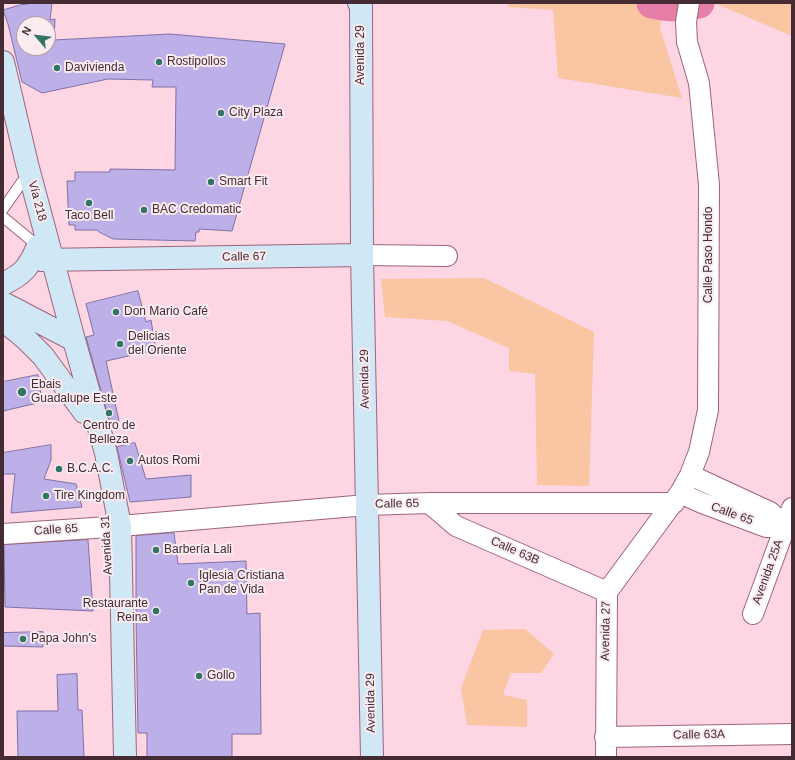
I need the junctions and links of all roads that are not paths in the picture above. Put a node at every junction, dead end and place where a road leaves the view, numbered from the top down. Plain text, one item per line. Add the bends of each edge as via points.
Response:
1 (689, 3) edge
2 (361, 4) edge
3 (3, 62) edge
4 (3, 107) edge
5 (22, 182) junction
6 (3, 209) edge
7 (3, 217) edge
8 (44, 255) junction
9 (362, 255) junction
10 (447, 256) dead end
11 (3, 284) edge
12 (3, 304) edge
13 (3, 320) edge
14 (66, 337) junction
15 (84, 412) junction
16 (690, 475) junction
17 (677, 498) junction
18 (429, 503) junction
19 (367, 505) junction
20 (790, 521) edge
21 (114, 526) junction
22 (3, 534) edge
23 (607, 592) junction
24 (753, 614) dead end
25 (792, 734) edge
26 (605, 737) junction
27 (111, 757) edge
28 (125, 757) edge
29 (372, 757) edge
30 (606, 757) edge

1 - 16 street, Calle Paso Hondo via 686,22 687,42 699,83 709,184 708,410 699,452
2 - 9 main road, Avenida 29
3 - 8 main road, Vía 218 via 27,164
4 - 5 main road, Vía 218
5 - 6 lane
5 - 8 main road, Vía 218
7 - 8 lane
8 - 9 main road, Calle 67
8 - 11 main road via 18,277
8 - 14 main road, Vía 218
9 - 10 street, Calle 67
9 - 19 main road, Avenida 29
12 - 14 main road
13 - 15 main road via 43,356
14 - 15 main road, Avenida 31
14 - 21 main road, Avenida 31 via 106,453
15 - 21 main road, Avenida 31
16 - 17 street, Calle Paso Hondo
16 - 20 street, Calle 65
17 - 18 street, Calle 65
17 - 20 street, Calle 65 via 702,503 766,527
17 - 23 street, Avenida 27
18 - 19 street, Calle 65
18 - 23 street, Calle 63B via 456,526
19 - 21 street, Calle 65
19 - 29 main road, Avenida 29
20 - 24 street, Avenida 25A
21 - 22 street, Calle 65
21 - 27 main road, Avenida 31
21 - 28 main road, Avenida 31
23 - 26 street, Avenida 27
25 - 26 street, Calle 63A
26 - 30 street, Avenida 27

